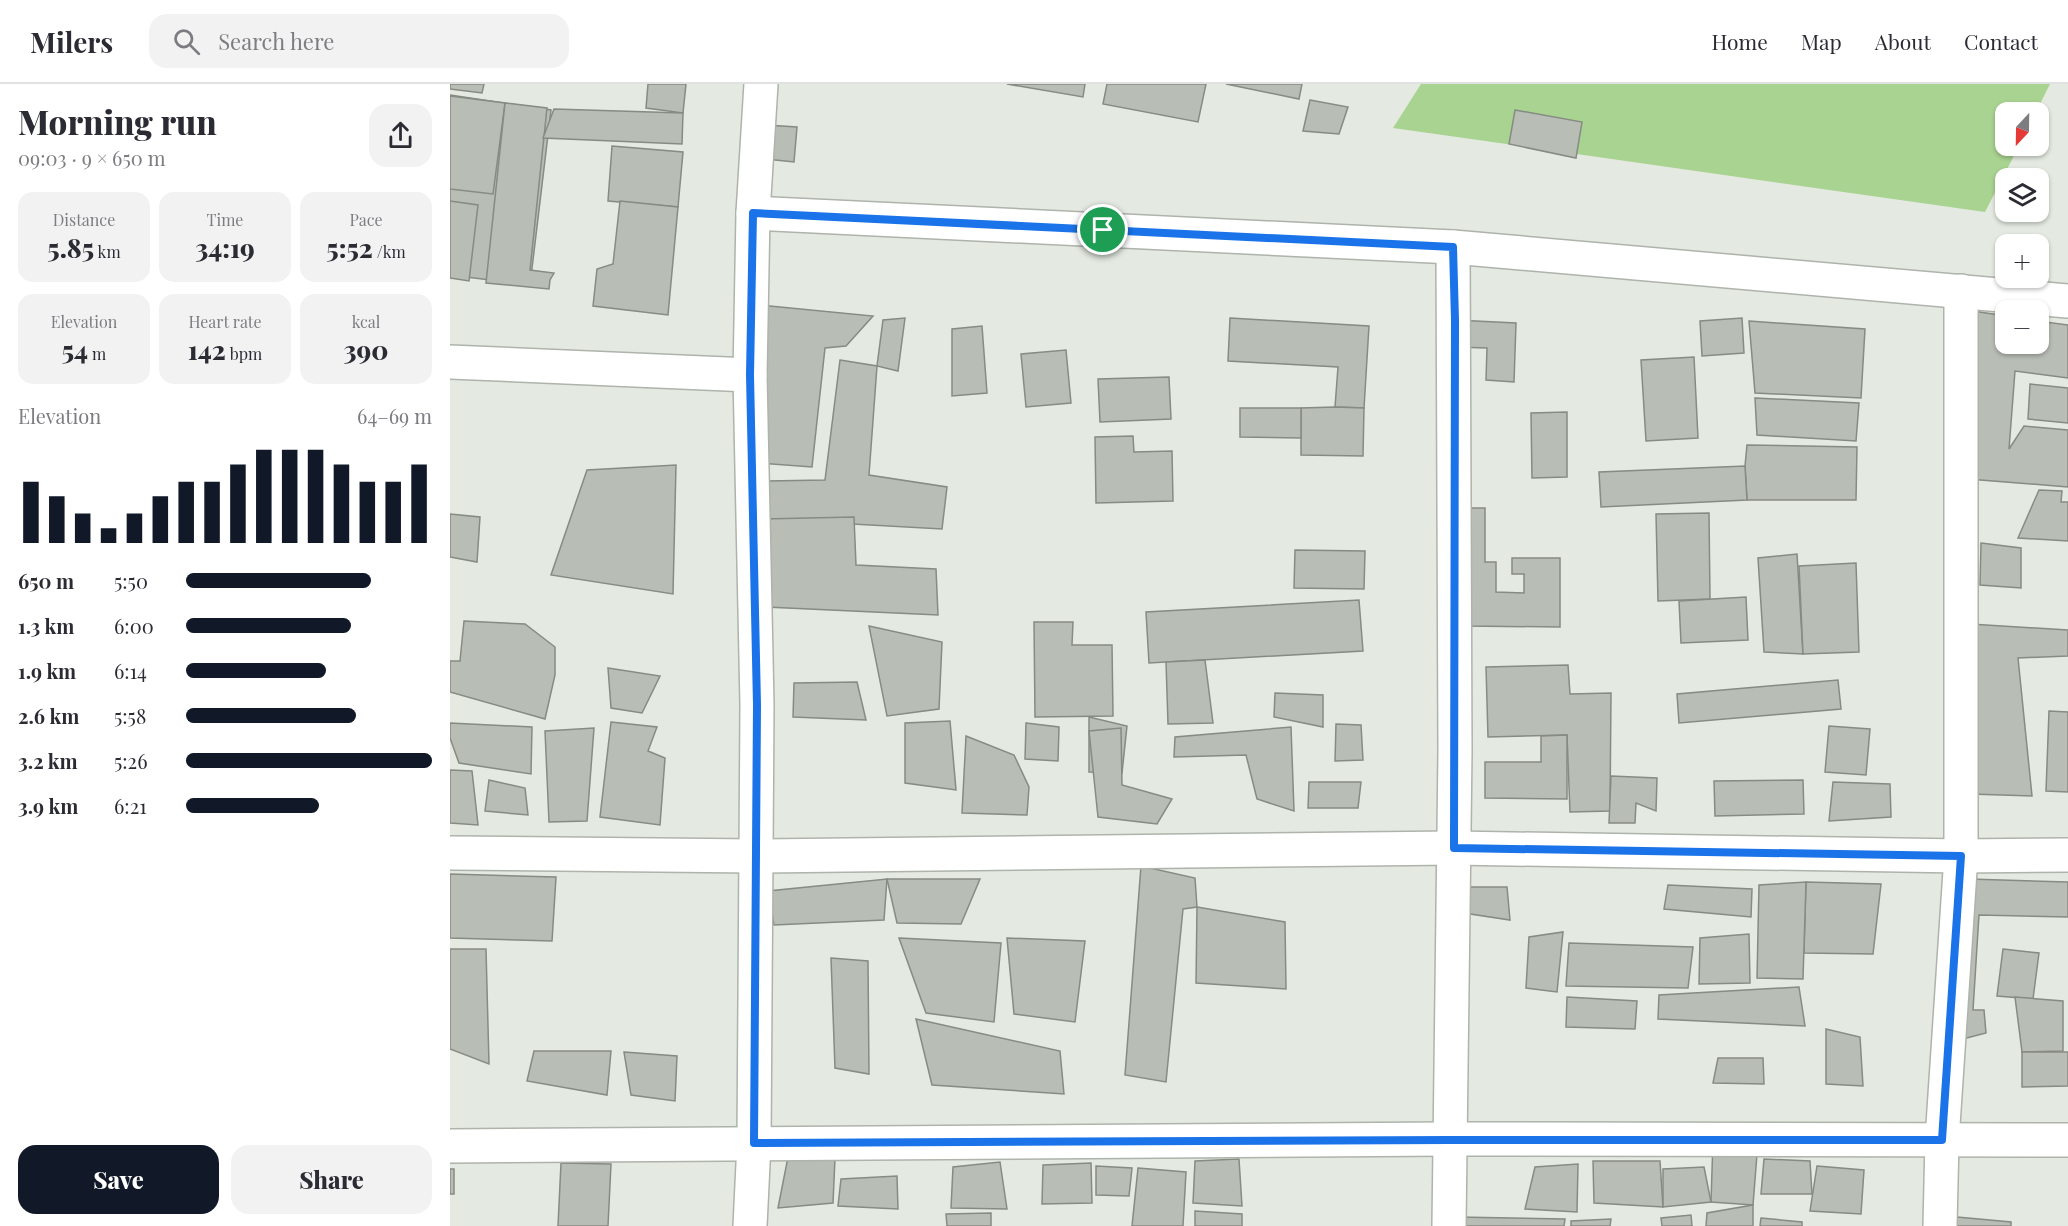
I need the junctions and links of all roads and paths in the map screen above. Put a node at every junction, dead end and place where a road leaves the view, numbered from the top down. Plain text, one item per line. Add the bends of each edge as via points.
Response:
1 (761, 84) edge
2 (753, 213) junction
3 (1453, 247) junction
4 (1961, 291) junction
5 (2068, 301) edge
6 (450, 362) edge
7 (750, 375) junction
8 (1454, 848) junction
9 (450, 853) edge
10 (2068, 855) edge
11 (756, 856) junction
12 (1961, 856) junction
13 (1449, 1140) junction
14 (1942, 1140) junction
15 (2068, 1140) edge
16 (754, 1143) junction
17 (450, 1146) edge
18 (750, 1226) edge
19 (1449, 1226) edge
20 (1940, 1226) edge

1 - 2 street
2 - 3 street
2 - 7 street
3 - 4 street
3 - 8 street
4 - 5 street
4 - 12 street
6 - 7 street
7 - 11 street
8 - 11 street
8 - 12 street
8 - 13 street
9 - 11 street
10 - 12 street
11 - 16 street
12 - 14 street
13 - 14 street
13 - 16 street
13 - 19 street
14 - 15 street
14 - 20 street
16 - 17 street
16 - 18 street

